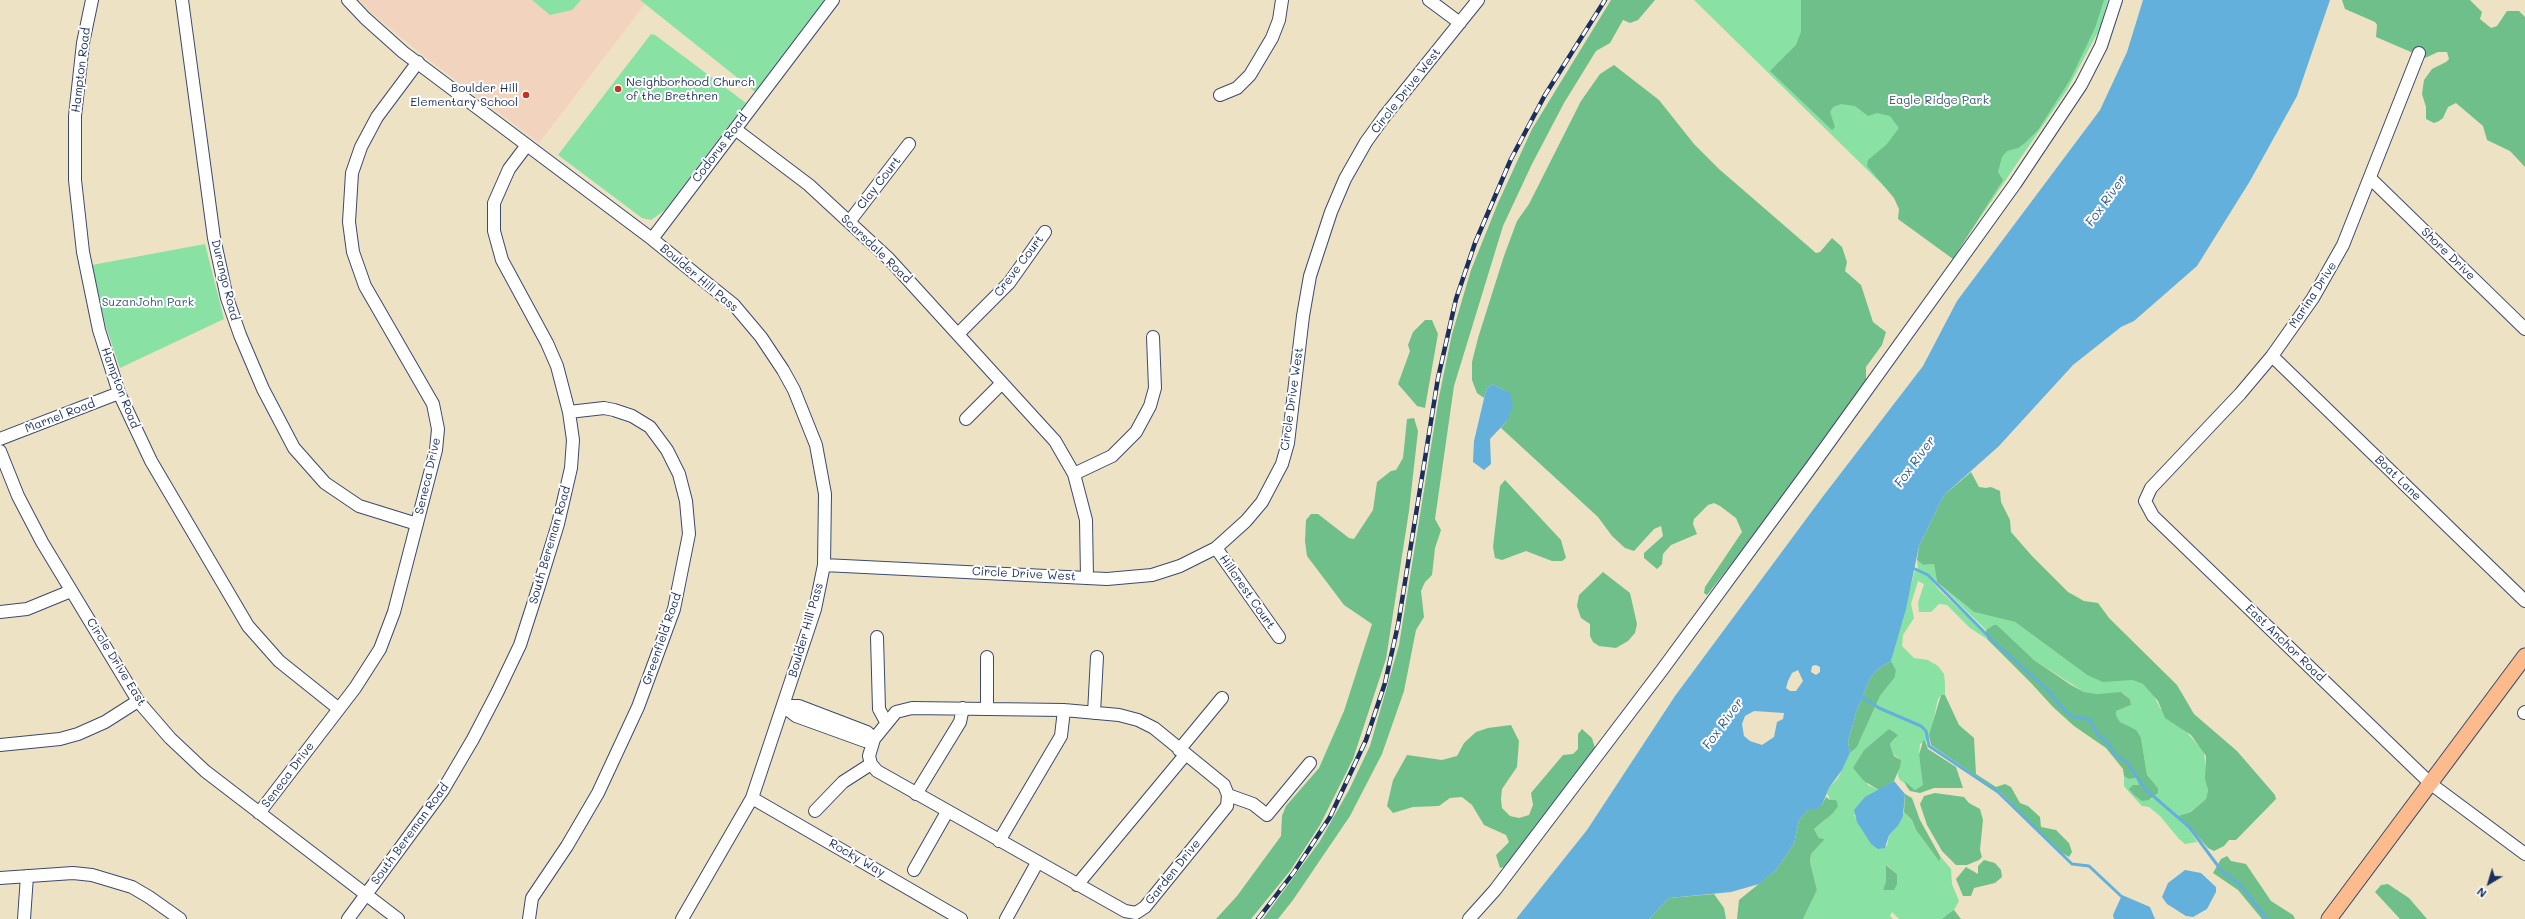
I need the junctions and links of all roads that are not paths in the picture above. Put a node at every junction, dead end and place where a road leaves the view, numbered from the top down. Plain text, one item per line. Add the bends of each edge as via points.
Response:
1 (92, 0) edge
2 (182, 0) edge
3 (348, 0) edge
4 (833, 0) edge
5 (1282, 0) edge
6 (1429, 0) edge
7 (1478, 0) edge
8 (2116, 0) edge
9 (1460, 23) junction
10 (2418, 53) dead end
11 (418, 62) junction
12 (1220, 95) dead end
13 (735, 129) junction
14 (527, 144) junction
15 (909, 144) dead end
16 (2371, 179) junction
17 (848, 222) junction
18 (1045, 232) dead end
19 (652, 239) junction
20 (2525, 329) edge
21 (958, 334) junction
22 (1153, 337) dead end
23 (2272, 356) junction
24 (1002, 383) junction
25 (119, 393) junction
26 (569, 412) junction
27 (966, 419) dead end
28 (0, 439) edge
29 (0, 451) edge
30 (1074, 474) junction
31 (2145, 498) joint
32 (417, 524) junction
33 (1216, 548) junction
34 (824, 565) junction
35 (1087, 577) junction
36 (71, 591) junction
37 (2525, 601) edge
38 (0, 612) edge
39 (877, 637) dead end
40 (1279, 637) dead end
41 (2525, 656) edge
42 (988, 657) dead end
43 (1097, 657) dead end
44 (1222, 698) dead end
45 (138, 701) junction
46 (783, 706) junction
47 (963, 708) junction
48 (340, 709) junction
49 (987, 709) junction
50 (1064, 710) junction
51 (1094, 713) junction
52 (886, 722) junction
53 (874, 739) junction
54 (0, 745) edge
55 (1182, 752) junction
56 (1310, 763) dead end
57 (871, 764) junction
58 (2431, 784) junction
59 (916, 794) junction
60 (1228, 795) junction
61 (752, 798) junction
62 (815, 811) dead end
63 (947, 812) junction
64 (260, 813) junction
65 (999, 841) junction
66 (2525, 854) edge
67 (1037, 863) junction
68 (914, 870) dead end
69 (27, 876) junction
70 (0, 878) edge
71 (1077, 885) junction
72 (366, 895) junction
73 (173, 917) edge
74 (24, 919) edge
75 (348, 919) edge
76 (398, 919) edge
77 (529, 919) edge
78 (682, 919) edge
79 (961, 919) edge
80 (1006, 919) edge
81 (1469, 919) edge
82 (2329, 919) edge

1 - 25 street, Hampton Road via 83,43 75,116 75,180 83,252 99,330
2 - 32 street, Durango Road via 214,238 227,298 263,389 294,448 324,482 359,506
3 - 11 street, Boulder Hill Pass via 365,18
4 - 13 street, Codorus Road
5 - 12 street via 1279,20 1272,38 1250,75 1237,88
6 - 9 street
7 - 9 street, Circle Drive West
8 - 81 street via 2101,46 2081,85 2015,184 1662,670 1495,890
9 - 33 street, Circle Drive West via 1384,117 1345,179 1330,212 1310,276 1302,316 1288,443 1282,464 1262,502 1246,521
10 - 16 street, Marina Drive
11 - 14 street, Boulder Hill Pass
11 - 32 street, Seneca Drive via 377,117 363,143 352,173 348,210 353,252 361,276 430,398 437,417 436,450
13 - 17 street, Scarsdale Road via 809,186
13 - 19 street, Codorus Road
14 - 19 street, Boulder Hill Pass
14 - 26 street, South Bereman Road via 511,165 494,202 494,231 502,260 557,366
15 - 17 street, Clay Court
16 - 20 street, Shore Drive
16 - 23 street, Marina Drive via 2344,245 2313,298
17 - 21 street, Scarsdale Road via 889,259
18 - 21 street, Creve Court via 1009,283
19 - 34 street, Boulder Hill Pass via 734,305 761,337 794,390 816,445 822,471 825,494
21 - 24 street, Scarsdale Road
22 - 30 street via 1155,388 1150,406 1136,432 1112,456
23 - 31 street, Marina Drive via 2240,394 2151,488
23 - 37 street, Boat Lane
24 - 27 street
24 - 30 street, Scarsdale Road via 1055,441
25 - 28 street, Marnel Road
25 - 48 street, Hampton Road via 151,461 248,626 279,661
26 - 72 street, South Bereman Road via 573,440 571,468 558,524 520,645 474,739 443,790
26 - 77 street, Greenfield Road via 604,408 632,416 650,427 667,450 679,474 686,501 689,534 674,609 625,738 590,806 532,898
29 - 36 street, Circle Drive East via 18,496
30 - 35 street, Scarsdale Road via 1086,520
31 - 58 street, East Anchor Road via 2146,506 2153,516
32 - 48 street, Seneca Drive via 394,612 380,649
33 - 35 street, Circle Drive West via 1180,566 1152,575 1107,579
33 - 40 street, Hillcrest Court
34 - 35 street, Circle Drive West
34 - 46 street, Boulder Hill Pass via 815,608
36 - 38 street via 47,603 27,609
36 - 45 street, Circle Drive East
39 - 52 street via 880,708
41 - 58 main road
42 - 49 street
43 - 51 street
44 - 55 street
45 - 54 street via 104,722 78,734 42,742
45 - 64 street, Circle Drive East via 170,738 205,771
46 - 53 street via 796,716 865,740
46 - 61 street, Boulder Hill Pass
47 - 49 street
47 - 52 street via 912,708 896,712
47 - 59 street via 960,722
48 - 64 street, Seneca Drive
49 - 50 street
50 - 51 street
50 - 65 street via 1061,736
51 - 55 street via 1138,720 1154,728
52 - 53 street
53 - 57 street via 870,748
55 - 60 street via 1224,785
55 - 71 street
56 - 60 street via 1267,815 1253,804
57 - 59 street, Garden Drive via 876,771
57 - 62 street via 843,782
58 - 66 street, East Anchor Road
58 - 82 main road
59 - 63 street, Garden Drive
60 - 71 street, Garden Drive via 1227,806 1145,907 1136,913 1125,911
61 - 78 street, Boulder Hill Pass
61 - 79 street, Rocky Way
63 - 65 street, Garden Drive
63 - 68 street
64 - 72 street, Circle Drive East
65 - 67 street, Garden Drive
67 - 71 street, Garden Drive
67 - 80 street
69 - 70 street
69 - 73 street via 73,873 114,880 149,897
69 - 74 street
72 - 75 street, South Bereman Road
72 - 76 street, Circle Drive East

